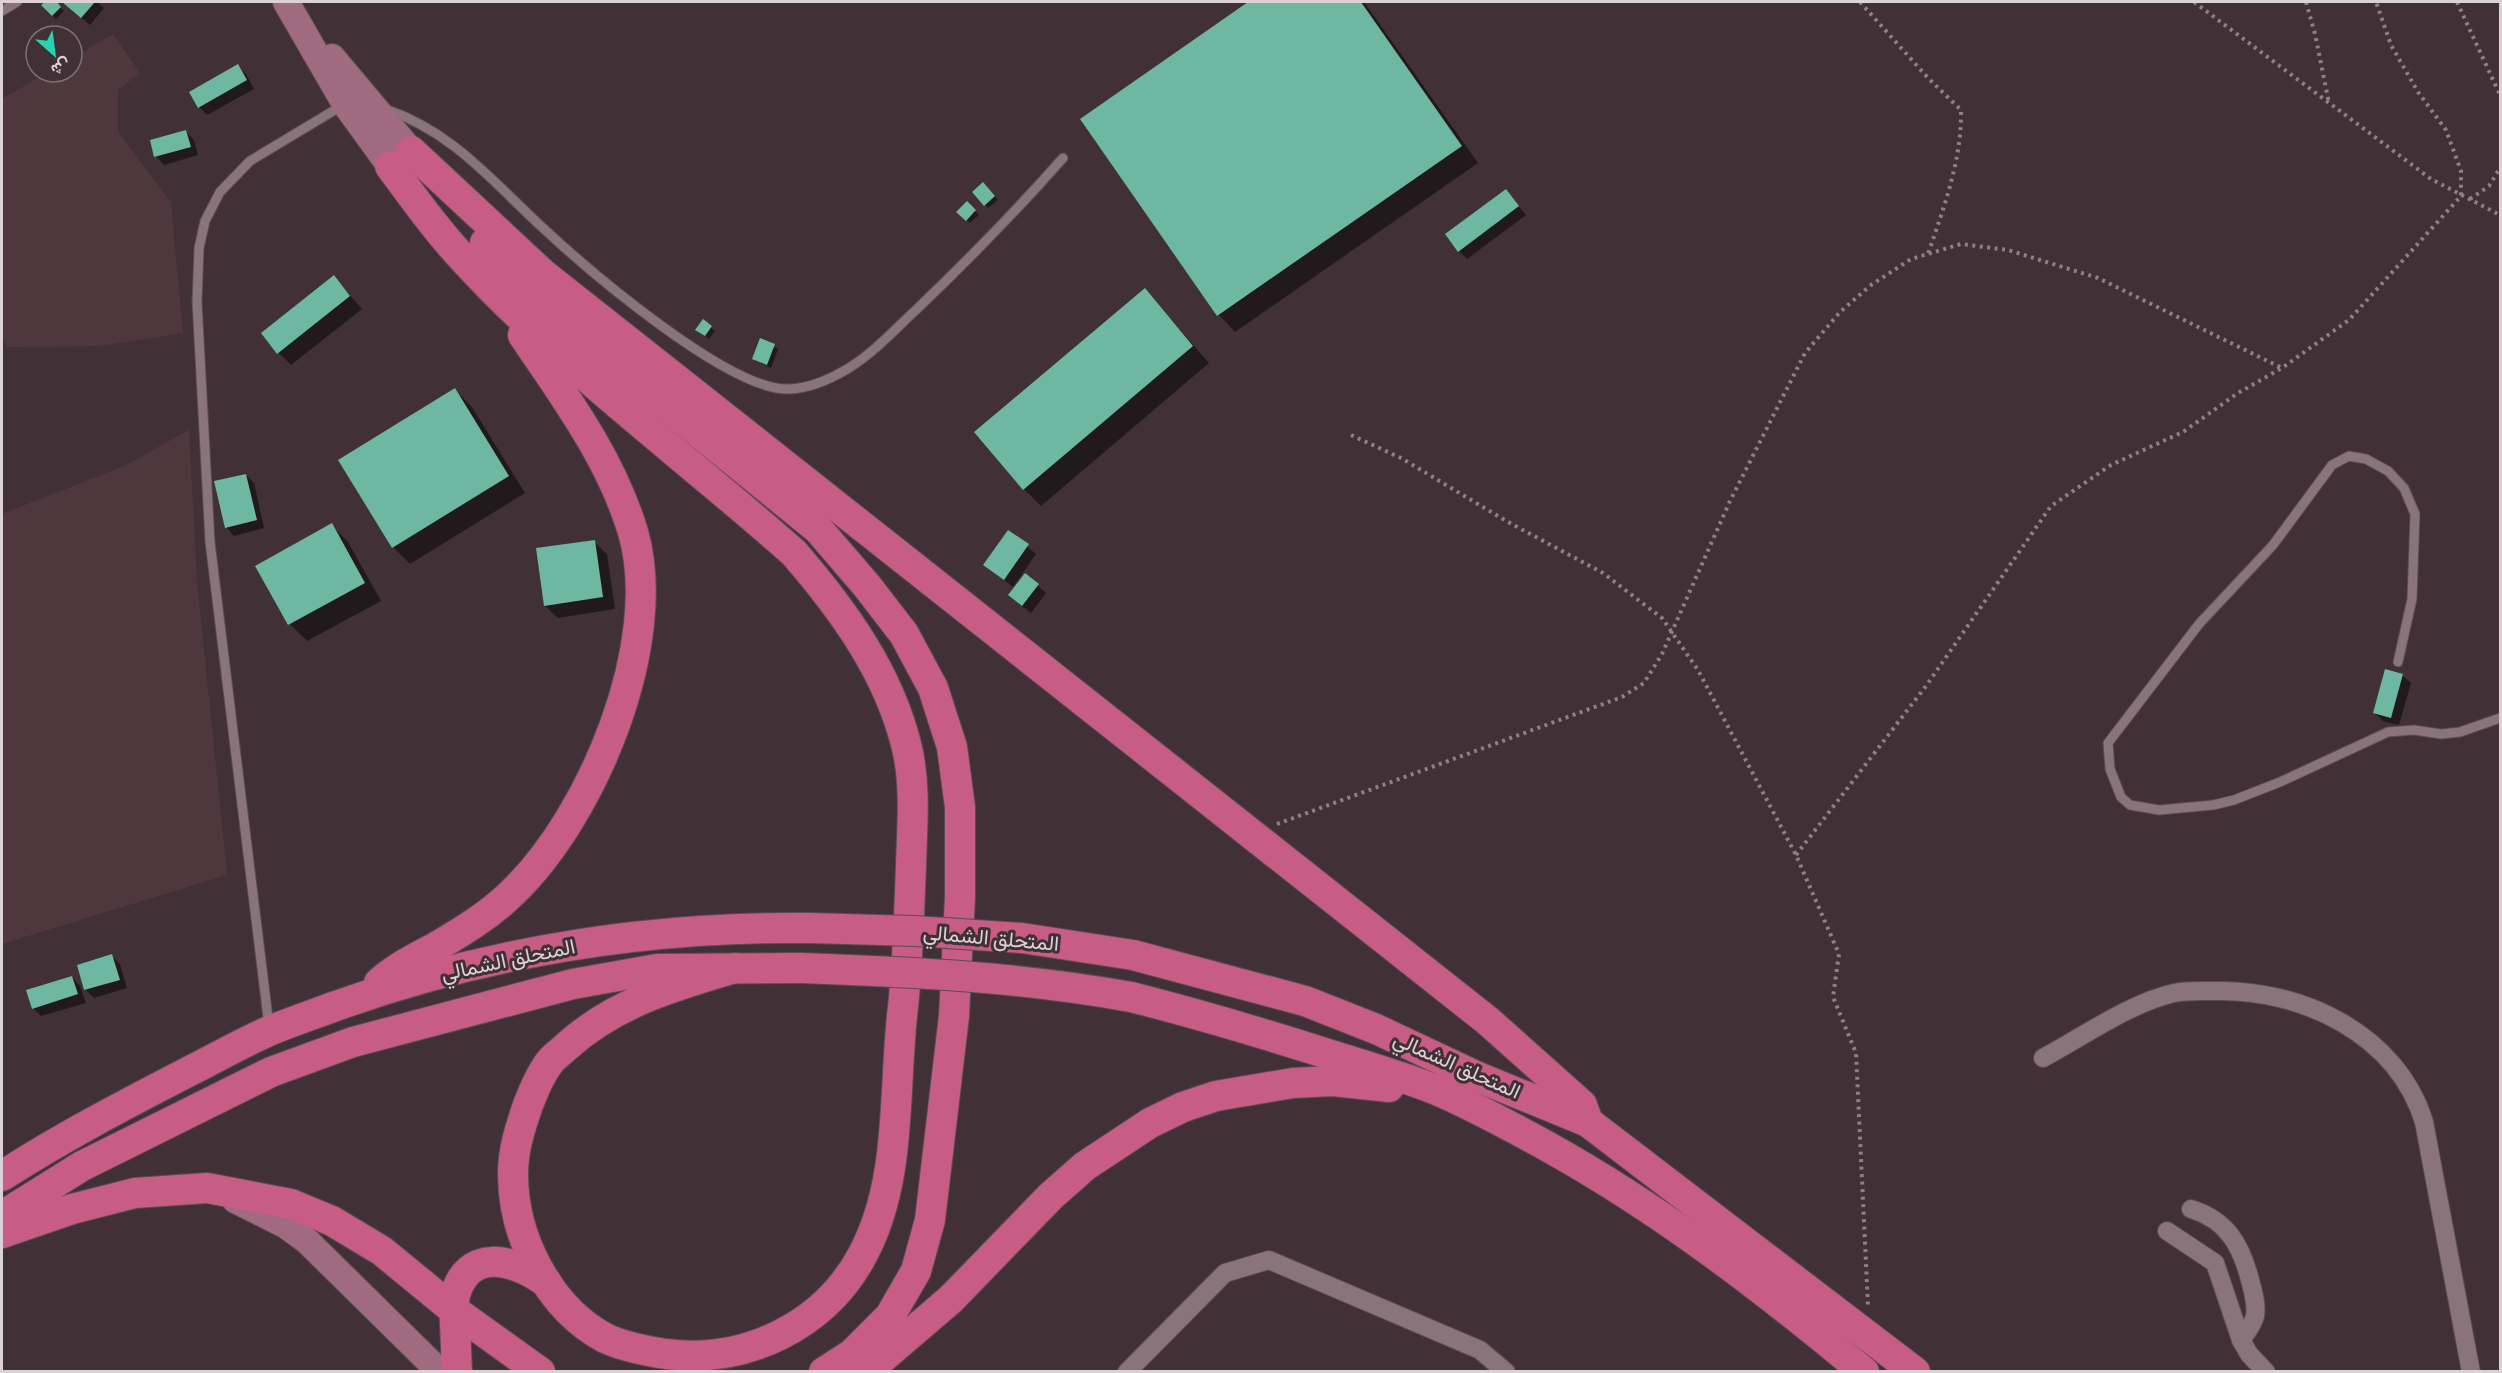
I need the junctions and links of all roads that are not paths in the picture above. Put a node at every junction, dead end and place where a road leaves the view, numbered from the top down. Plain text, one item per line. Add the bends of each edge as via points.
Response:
1 (17, 2) edge
2 (2, 11) edge
3 (345, 104) junction
4 (372, 104) junction
5 (1063, 158) dead end
6 (400, 159) junction
7 (493, 290) junction
8 (2398, 662) dead end
9 (2500, 718) edge
10 (735, 968) junction
11 (364, 996) junction
12 (270, 1030) junction
13 (2043, 1058) dead end
14 (1436, 1090) junction
15 (1588, 1122) junction
16 (2, 1176) edge
17 (207, 1188) junction
18 (2191, 1209) dead end
19 (2, 1216) edge
20 (2167, 1231) dead end
21 (2, 1233) edge
22 (547, 1283) junction
23 (455, 1311) junction
24 (2241, 1341) junction
25 (523, 1368) edge
26 (440, 1371) edge
27 (457, 1371) edge
28 (824, 1371) edge
29 (866, 1371) edge
30 (1127, 1371) edge
31 (1506, 1371) edge
32 (1864, 1371) edge
33 (1915, 1371) edge
34 (2266, 1371) edge
35 (2471, 1371) edge

1 - 2 lane
3 - 4 main road via 286,2
3 - 6 main road
3 - 12 lane via 249,161 220,192 205,220 199,248 197,302 210,542
4 - 5 lane via 418,121 452,143 607,284 682,340 725,368 761,384 788,390 813,386 843,372 886,338 970,258
4 - 6 main road
6 - 7 highway via 442,235
6 - 15 highway via 1488,1021 1582,1105
6 - 28 highway via 556,318 818,529 904,634 933,688 952,747 958,795 960,897 954,1016 930,1220 916,1271 890,1316 852,1354
7 - 11 highway via 583,426 615,484 638,559 642,608 639,634 602,757 541,862 513,892 472,925 392,970
7 - 22 highway via 554,348 794,553 828,592 874,662 894,707 907,749 912,789 909,955 893,1138 879,1215 864,1252 845,1282 811,1316 762,1343 728,1353 685,1356 643,1351 606,1338 569,1309
8 - 9 lane via 2412,600 2415,514 2404,488 2388,471 2366,459 2349,456 2332,465 2273,545 2199,624 2108,743 2110,769 2121,797 2130,805 2159,810 2212,805 2280,782 2388,732 2460,732
10 - 14 highway, المتحلق الشمالي, bridge via 966,975 1077,987 1236,1024
10 - 19 highway, المتحلق الشمالي via 657,969 573,984 353,1042 271,1072 82,1166
10 - 22 highway via 629,1003 583,1032 549,1063 518,1135 513,1172 516,1210 529,1253
11 - 12 highway, المتحلق الشمالي
11 - 15 highway, المتحلق الشمالي, bridge via 531,953 607,940 745,927 1022,938 1133,955 1305,1001
12 - 16 highway, المتحلق الشمالي via 103,1116
13 - 35 street via 2148,1002 2176,993 2232,991 2282,997 2330,1015 2355,1031 2392,1066 2419,1103
14 - 29 highway via 1334,1081 1293,1083 1216,1096 1150,1123 1085,1166 951,1299
14 - 32 highway, المتحلق الشمالي via 1583,1166 1674,1224
15 - 33 highway, المتحلق الشمالي
17 - 21 highway via 135,1193
17 - 23 highway via 291,1204 332,1221 382,1251
17 - 26 main road via 263,1213 307,1241
18 - 24 street via 2230,1234 2245,1261 2255,1307 2253,1323
20 - 24 street via 2215,1263
22 - 23 highway via 523,1268 487,1261 468,1271 461,1280 456,1289
23 - 25 highway
23 - 27 highway
24 - 34 street
30 - 31 street via 1225,1273 1269,1260 1480,1350

